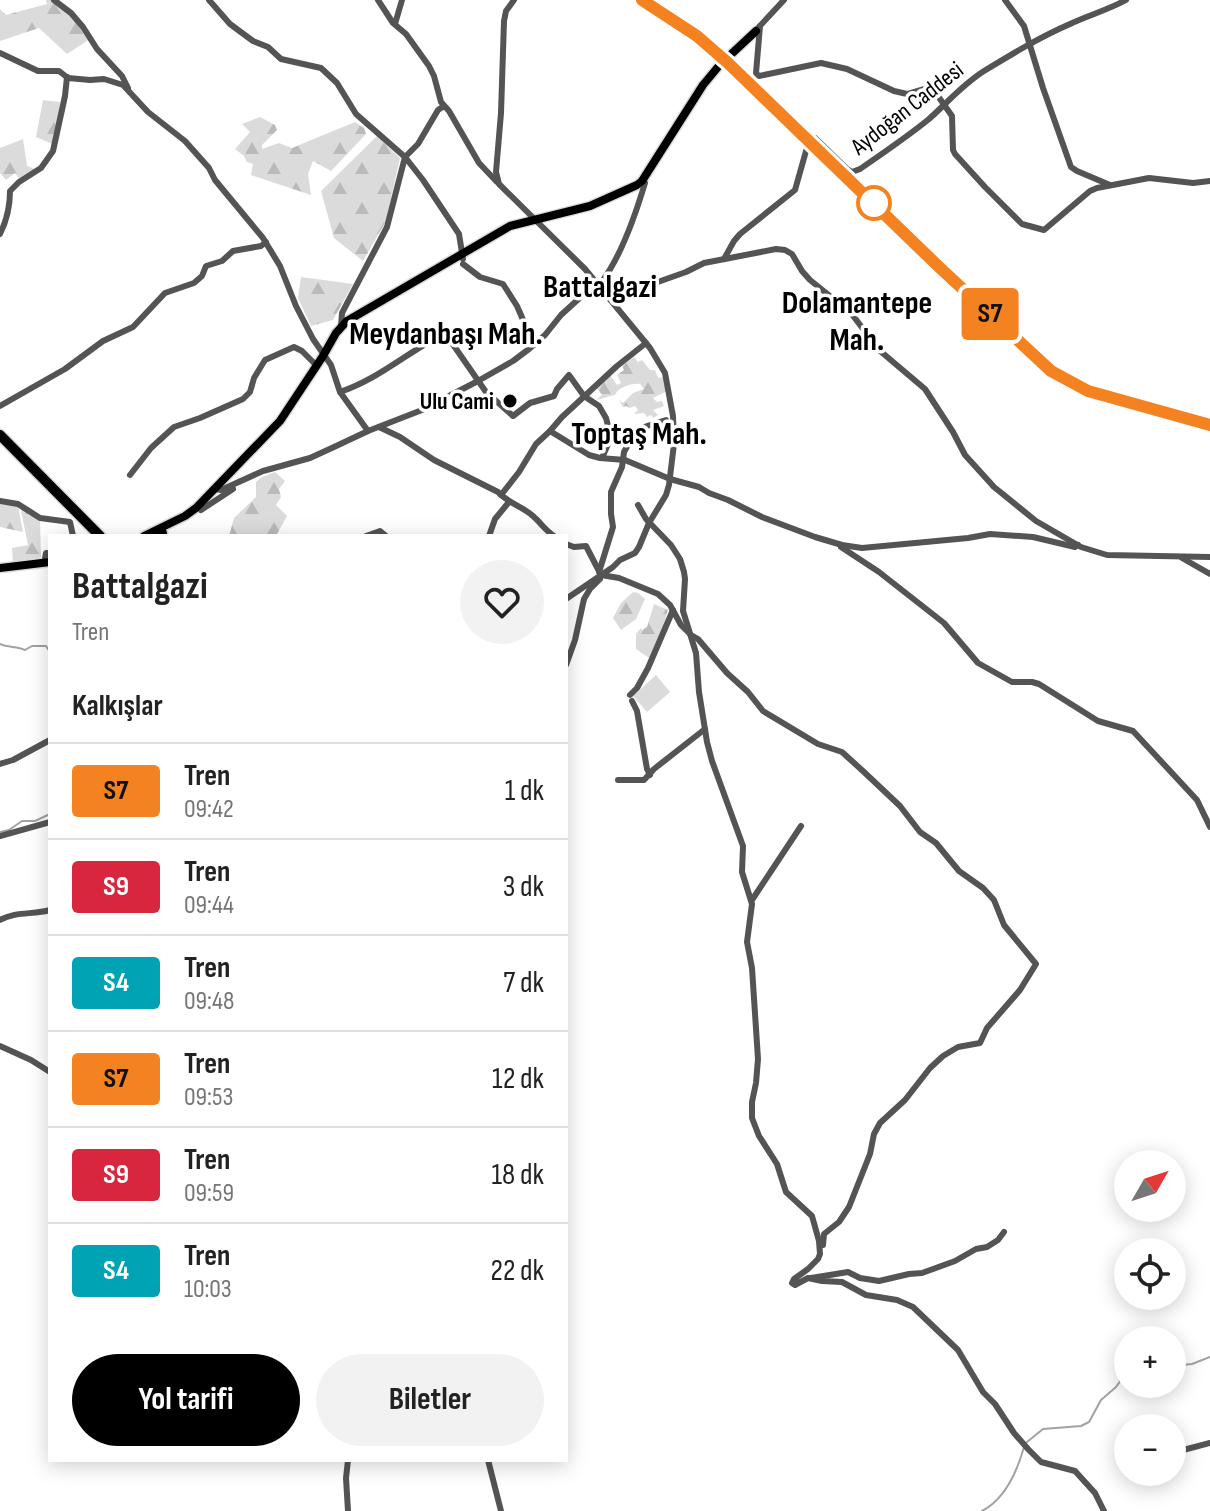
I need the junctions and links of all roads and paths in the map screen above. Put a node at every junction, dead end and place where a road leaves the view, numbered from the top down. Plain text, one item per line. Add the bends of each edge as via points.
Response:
1 (54, 0) edge
2 (209, 0) edge
3 (378, 0) edge
4 (402, 0) edge
5 (514, 0) edge
6 (784, 0) edge
7 (1005, 0) edge
8 (1126, 0) edge
9 (395, 24) junction
10 (758, 29) junction
11 (1030, 44) junction
12 (0, 53) edge
13 (67, 77) junction
14 (130, 93) junction
15 (944, 104) junction
16 (444, 106) junction
17 (405, 157) junction
18 (1210, 181) edge
19 (644, 182) junction
20 (499, 184) junction
21 (1110, 185) junction
22 (542, 224) junction
23 (0, 234) edge
24 (266, 242) junction
25 (462, 260) junction
26 (723, 260) junction
27 (600, 288) junction
28 (610, 299) junction
29 (341, 327) junction
30 (646, 343) junction
31 (534, 345) junction
32 (325, 357) junction
33 (317, 366) junction
34 (478, 381) junction
35 (340, 392) junction
36 (584, 396) junction
37 (0, 406) edge
38 (666, 420) dead end
39 (379, 427) junction
40 (368, 431) junction
41 (550, 431) junction
42 (0, 438) edge
43 (602, 458) junction
44 (623, 460) junction
45 (263, 471) junction
46 (130, 475) dead end
47 (670, 479) junction
48 (218, 489) junction
49 (501, 495) junction
50 (0, 501) edge
51 (509, 502) junction
52 (638, 505) dead end
53 (201, 510) junction
54 (649, 523) junction
55 (73, 534) edge
56 (91, 534) edge
57 (98, 534) edge
58 (148, 534) edge
59 (161, 534) edge
60 (490, 534) edge
61 (551, 534) edge
62 (835, 543) junction
63 (568, 545) edge
64 (1078, 545) junction
65 (1180, 556) junction
66 (1210, 557) edge
67 (48, 558) edge
68 (0, 566) edge
69 (600, 574) junction
70 (1210, 574) edge
71 (568, 598) edge
72 (673, 610) junction
73 (691, 635) junction
74 (568, 659) edge
75 (705, 729) junction
76 (48, 741) edge
77 (0, 764) edge
78 (650, 775) junction
79 (618, 780) dead end
80 (48, 823) edge
81 (801, 826) dead end
82 (1210, 827) edge
83 (0, 836) edge
84 (752, 900) junction
85 (48, 911) edge
86 (0, 920) edge
87 (0, 1047) edge
88 (48, 1071) edge
89 (1004, 1232) dead end
90 (820, 1254) junction
91 (811, 1278) junction
92 (1210, 1443) edge
93 (1186, 1449) edge
94 (348, 1462) edge
95 (489, 1462) edge
96 (348, 1511) edge
97 (501, 1511) edge
98 (1104, 1511) edge

1 - 14 street via 83,27
2 - 17 street via 230,24 281,59 325,70 356,114
3 - 9 street
4 - 9 street
5 - 20 street via 504,21
6 - 10 street
7 - 11 street
8 - 11 street, Aydoğan Caddesi
9 - 16 street via 429,66
10 - 15 street via 759,76 821,63 894,91 933,89
10 - 19 main road via 703,85
11 - 15 street, Aydoğan Caddesi via 957,90
11 - 21 street via 1071,167
12 - 13 street via 38,71 59,71
13 - 14 street via 109,80
13 - 23 street via 53,151 41,168 10,191
14 - 24 street via 185,141
15 - 21 street via 952,116 955,154 1026,226 1044,230 1090,191
15 - 26 street, Aydoğan Caddesi via 895,146 852,172 815,138 795,190 740,234
16 - 17 street
16 - 20 street via 479,163
17 - 25 street via 459,234
17 - 29 street via 387,227 342,313
18 - 21 street via 1149,178
19 - 22 main road
19 - 27 street
20 - 22 street
22 - 25 main road via 510,226
22 - 27 street
24 - 32 street
24 - 37 street via 206,266 198,281 165,293 133,327
25 - 29 main road
25 - 31 street via 480,277 503,284
25 - 32 main road via 348,326
26 - 28 street
26 - 64 street via 776,249 790,253 810,280 858,320 879,350 929,393 965,455 994,487 1036,521
27 - 28 street
27 - 31 street via 583,295
28 - 30 street
29 - 32 main road
30 - 36 street
30 - 47 street via 665,373 671,399
31 - 34 street
32 - 33 main road
32 - 35 street
32 - 48 main road via 280,429
33 - 46 street via 294,347 271,357 243,399 174,427
33 - 48 main road via 280,421
34 - 35 street via 445,333 369,381
34 - 36 street via 513,416 530,403 554,396 569,375
34 - 39 street
35 - 40 street
36 - 41 street
36 - 43 street via 599,406 608,426 611,437
38 - 44 street via 636,433
39 - 40 street
39 - 49 street
40 - 45 street via 310,458
41 - 43 street
41 - 49 street
42 - 56 highway
42 - 57 highway
43 - 44 street
44 - 47 street
44 - 69 street via 611,492 613,527
45 - 48 street
45 - 53 street
47 - 54 street
47 - 62 street
48 - 53 main road
48 - 58 main road via 185,516
49 - 51 street
50 - 55 street via 18,504 40,518 70,522
51 - 60 street
51 - 61 street
52 - 54 street
53 - 59 main road
54 - 69 street via 635,553
54 - 73 street via 680,559 683,611
62 - 64 street via 862,548 990,534
62 - 82 street via 938,618 983,666 1012,682 1039,684 1098,721 1133,731 1197,800
63 - 69 street via 586,546
64 - 65 street via 1107,555
65 - 66 street
65 - 70 street
67 - 68 main road
69 - 71 street
69 - 72 street via 658,594
69 - 74 street via 584,599
72 - 73 street
72 - 78 street via 631,698
73 - 75 street
73 - 90 street via 763,711 842,752 876,782 920,832 994,900 1004,925 1036,964 980,1043 943,1056 878,1126 851,1204 824,1234
75 - 78 street
75 - 84 street via 743,846 742,872
76 - 77 street
78 - 79 street via 638,781
80 - 83 street
81 - 84 street
84 - 90 street via 747,942 758,1059 752,1118 786,1192 812,1216
85 - 86 street
87 - 88 street
89 - 91 street via 987,1247 922,1273 879,1281 848,1272
90 - 91 street via 792,1283
91 - 98 street via 842,1282 863,1294 913,1307 958,1350 1028,1449 1041,1462 1075,1471
92 - 93 street
94 - 96 street
95 - 97 street

